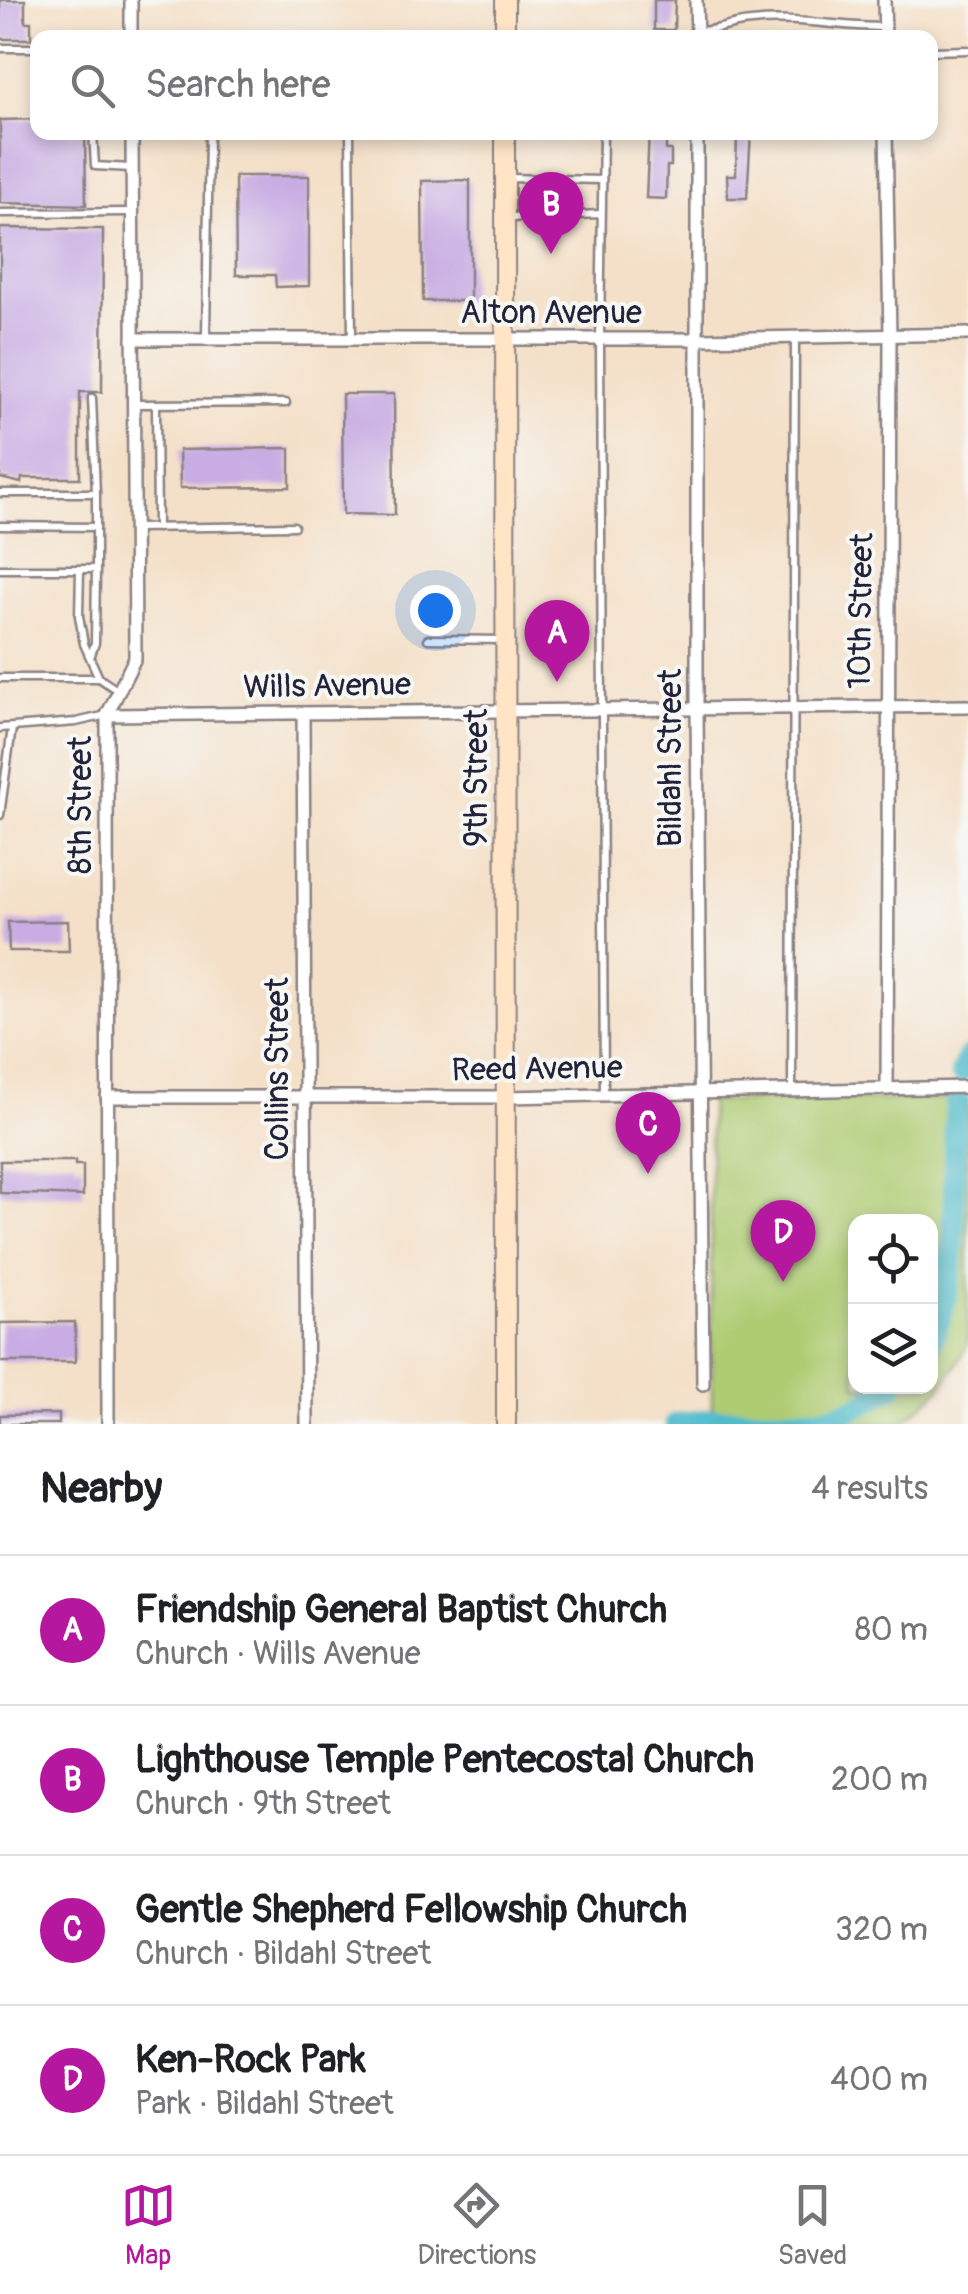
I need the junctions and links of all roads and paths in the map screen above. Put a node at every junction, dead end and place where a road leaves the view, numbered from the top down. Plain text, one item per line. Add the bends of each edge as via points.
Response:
1 (131, 0) edge
2 (505, 0) edge
3 (696, 0) edge
4 (884, 0) edge
5 (131, 30) edge
6 (505, 30) edge
7 (696, 30) edge
8 (720, 30) edge
9 (873, 30) edge
10 (885, 30) edge
11 (0, 48) edge
12 (30, 48) edge
13 (968, 50) edge
14 (938, 51) edge
15 (94, 140) edge
16 (132, 140) edge
17 (209, 140) edge
18 (350, 140) edge
19 (505, 140) edge
20 (602, 140) edge
21 (698, 140) edge
22 (886, 140) edge
23 (132, 168) junction
24 (505, 178) junction
25 (602, 180) junction
26 (0, 212) edge
27 (132, 212) junction
28 (602, 214) junction
29 (505, 218) junction
30 (968, 334) edge
31 (890, 335) junction
32 (795, 337) junction
33 (700, 338) junction
34 (133, 339) junction
35 (206, 339) junction
36 (600, 339) junction
37 (352, 340) junction
38 (505, 340) junction
39 (92, 398) dead end
40 (286, 403) dead end
41 (134, 404) junction
42 (156, 404) junction
43 (0, 492) edge
44 (96, 493) junction
45 (0, 526) edge
46 (294, 526) dead end
47 (96, 527) junction
48 (134, 528) junction
49 (157, 528) junction
50 (0, 569) edge
51 (80, 569) junction
52 (96, 569) junction
53 (428, 639) dead end
54 (506, 640) junction
55 (91, 655) junction
56 (0, 678) edge
57 (99, 678) junction
58 (121, 692) junction
59 (968, 706) edge
60 (887, 707) junction
61 (793, 708) junction
62 (697, 709) junction
63 (602, 710) junction
64 (506, 711) junction
65 (303, 713) junction
66 (108, 715) junction
67 (0, 728) edge
68 (12, 728) junction
69 (0, 815) edge
70 (968, 1086) edge
71 (887, 1089) junction
72 (792, 1092) junction
73 (700, 1093) junction
74 (604, 1095) junction
75 (305, 1096) junction
76 (107, 1097) junction
77 (506, 1097) junction
78 (703, 1384) dead end
79 (108, 1424) edge
80 (307, 1424) edge
81 (506, 1424) edge

1 - 5 street
2 - 6 street
3 - 7 street
4 - 10 street
8 - 9 lane via 748,22 819,21
11 - 12 lane
13 - 14 lane
15 - 23 lane via 95,166
16 - 23 street, 8th Street
17 - 35 lane
18 - 37 lane
19 - 24 street, 9th Street
20 - 25 lane
21 - 33 street, Bildahl Street
22 - 31 street, 10th Street
23 - 27 street, 8th Street
24 - 25 lane
24 - 29 street, 9th Street
25 - 28 lane
26 - 27 lane
27 - 34 street, 8th Street
28 - 29 lane
28 - 36 lane
29 - 38 street, 9th Street
30 - 31 street, Alton Avenue
31 - 32 street, Alton Avenue
31 - 60 street, 10th Street
32 - 33 street, Alton Avenue
32 - 61 lane
33 - 36 street, Alton Avenue
33 - 62 street, Bildahl Street
34 - 35 street, Alton Avenue
34 - 41 street, 8th Street
35 - 37 street, Alton Avenue
36 - 38 street, Alton Avenue
36 - 63 lane
37 - 38 street, Alton Avenue
38 - 54 street, 9th Street
39 - 44 lane
40 - 42 lane
41 - 42 lane
41 - 48 street, 8th Street
42 - 49 lane
43 - 44 lane
44 - 47 lane
45 - 47 lane
46 - 49 lane
47 - 52 lane
48 - 49 lane
48 - 58 street, 8th Street via 134,658
50 - 51 lane
51 - 52 lane
51 - 55 lane via 80,616
52 - 55 lane
53 - 54 lane
54 - 64 street, 9th Street
55 - 57 lane
56 - 57 lane
57 - 58 lane
58 - 66 street, 8th Street
59 - 60 street, Wills Avenue
60 - 61 street, Wills Avenue
60 - 71 street, 10th Street
61 - 62 street, Wills Avenue
61 - 72 lane
62 - 63 street, Wills Avenue
62 - 73 street, Bildahl Street
63 - 64 street, Wills Avenue
63 - 74 lane
64 - 65 street, Wills Avenue
64 - 77 street, 9th Street
65 - 66 street, Wills Avenue
65 - 75 street, Collins Street
66 - 68 lane
66 - 76 street, 8th Street
67 - 68 lane
68 - 69 lane
70 - 71 street, Reed Avenue
71 - 72 street, Reed Avenue
72 - 73 street, Reed Avenue
73 - 74 street, Reed Avenue
73 - 78 street, Bildahl Street
74 - 77 street, Reed Avenue
75 - 76 street, Reed Avenue
75 - 77 street, Reed Avenue
75 - 80 street, Collins Street
76 - 79 street, 8th Street
77 - 81 street, 9th Street

